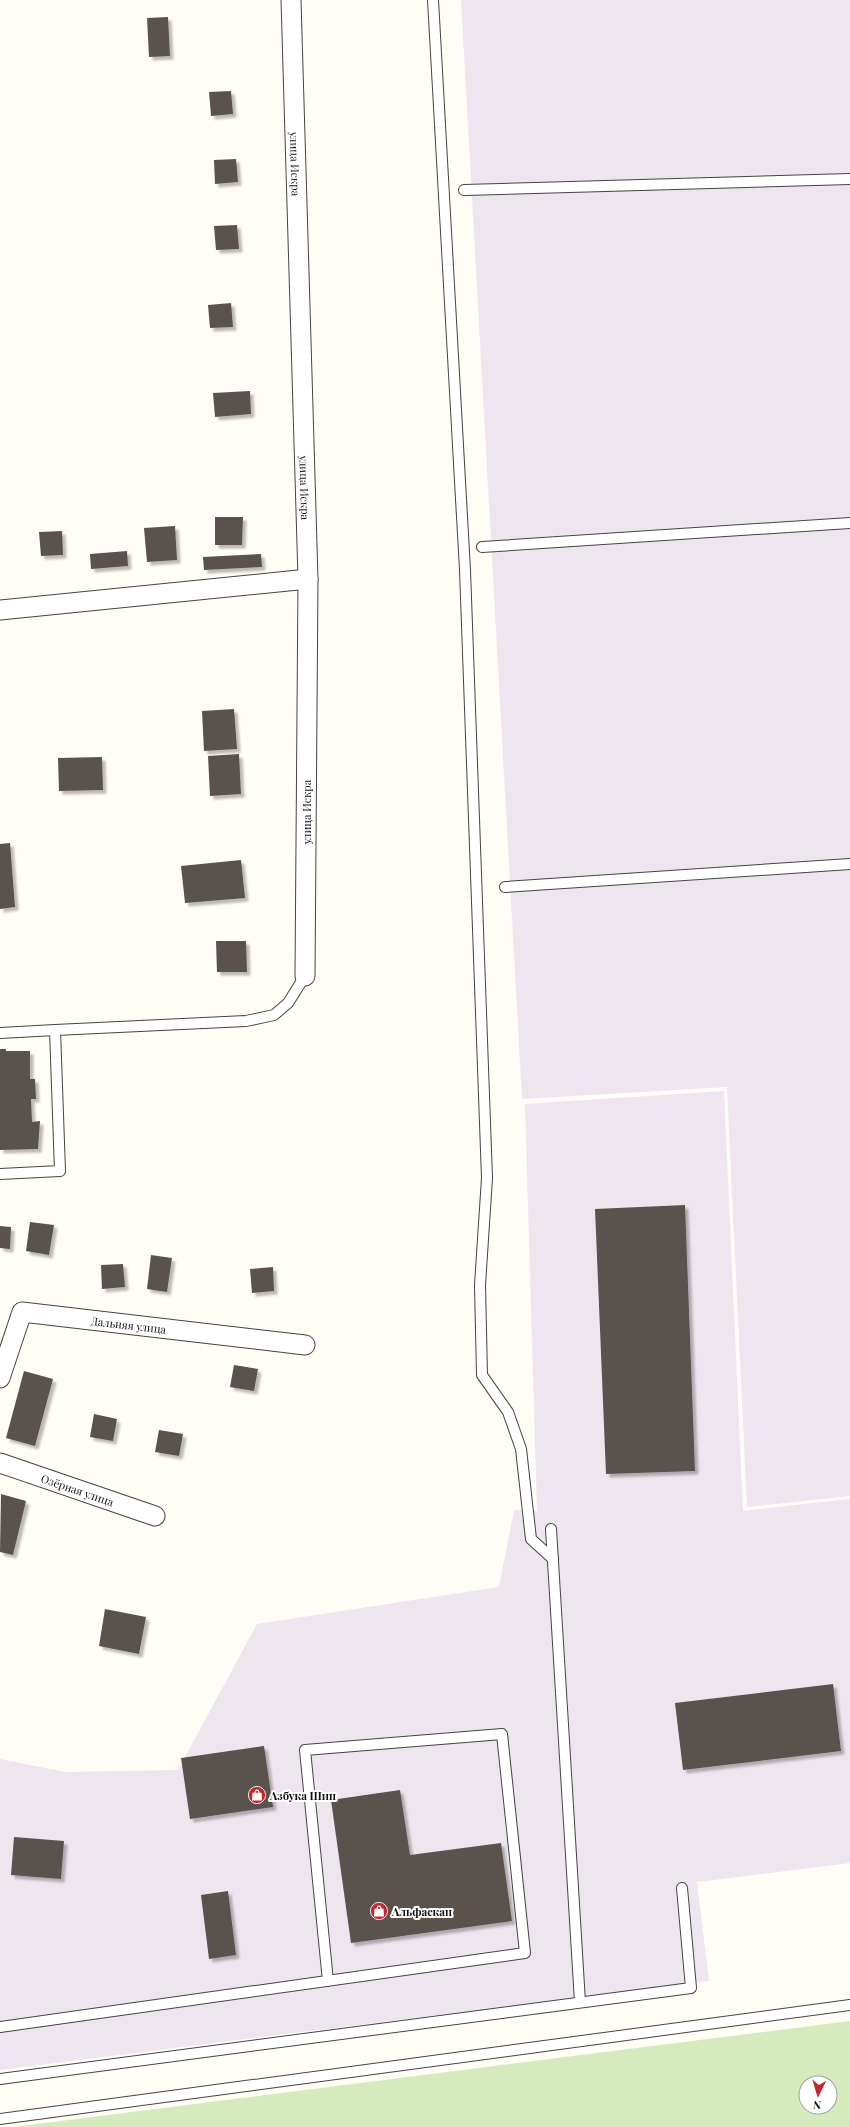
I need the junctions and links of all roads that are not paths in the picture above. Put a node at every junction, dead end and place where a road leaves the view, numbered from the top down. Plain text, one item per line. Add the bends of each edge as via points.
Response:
1 (291, 0) edge
2 (433, 0) edge
3 (850, 179) edge
4 (464, 190) dead end
5 (850, 523) edge
6 (482, 547) dead end
7 (308, 579) junction
8 (0, 610) edge
9 (850, 864) edge
10 (505, 887) dead end
11 (306, 976) joint
12 (56, 1030) junction
13 (0, 1033) edge
14 (0, 1174) edge
15 (305, 1345) dead end
16 (0, 1378) edge
17 (0, 1463) edge
18 (155, 1516) dead end
19 (551, 1529) dead end
20 (553, 1560) junction
21 (682, 1888) dead end
22 (328, 1981) junction
23 (580, 2002) junction
24 (850, 2005) edge
25 (0, 2027) edge
26 (0, 2079) edge
27 (0, 2119) edge

1 - 7 street, улица Искра
2 - 20 lane via 465,570 486,1162 480,1285 482,1375 508,1412 521,1449 531,1539
3 - 4 lane
5 - 6 lane
7 - 8 street
7 - 11 street, улица Искра
9 - 10 lane
11 - 12 lane via 288,1003 274,1015 246,1021
12 - 13 lane
12 - 14 lane via 60,1171
15 - 16 street, Дальняя улица via 22,1312
17 - 18 street, Озёрная улица
19 - 20 lane
20 - 23 lane
21 - 23 lane via 691,1988
22 - 22 lane via 525,1953 502,1734 305,1750
22 - 25 lane
23 - 26 lane
24 - 27 lane

